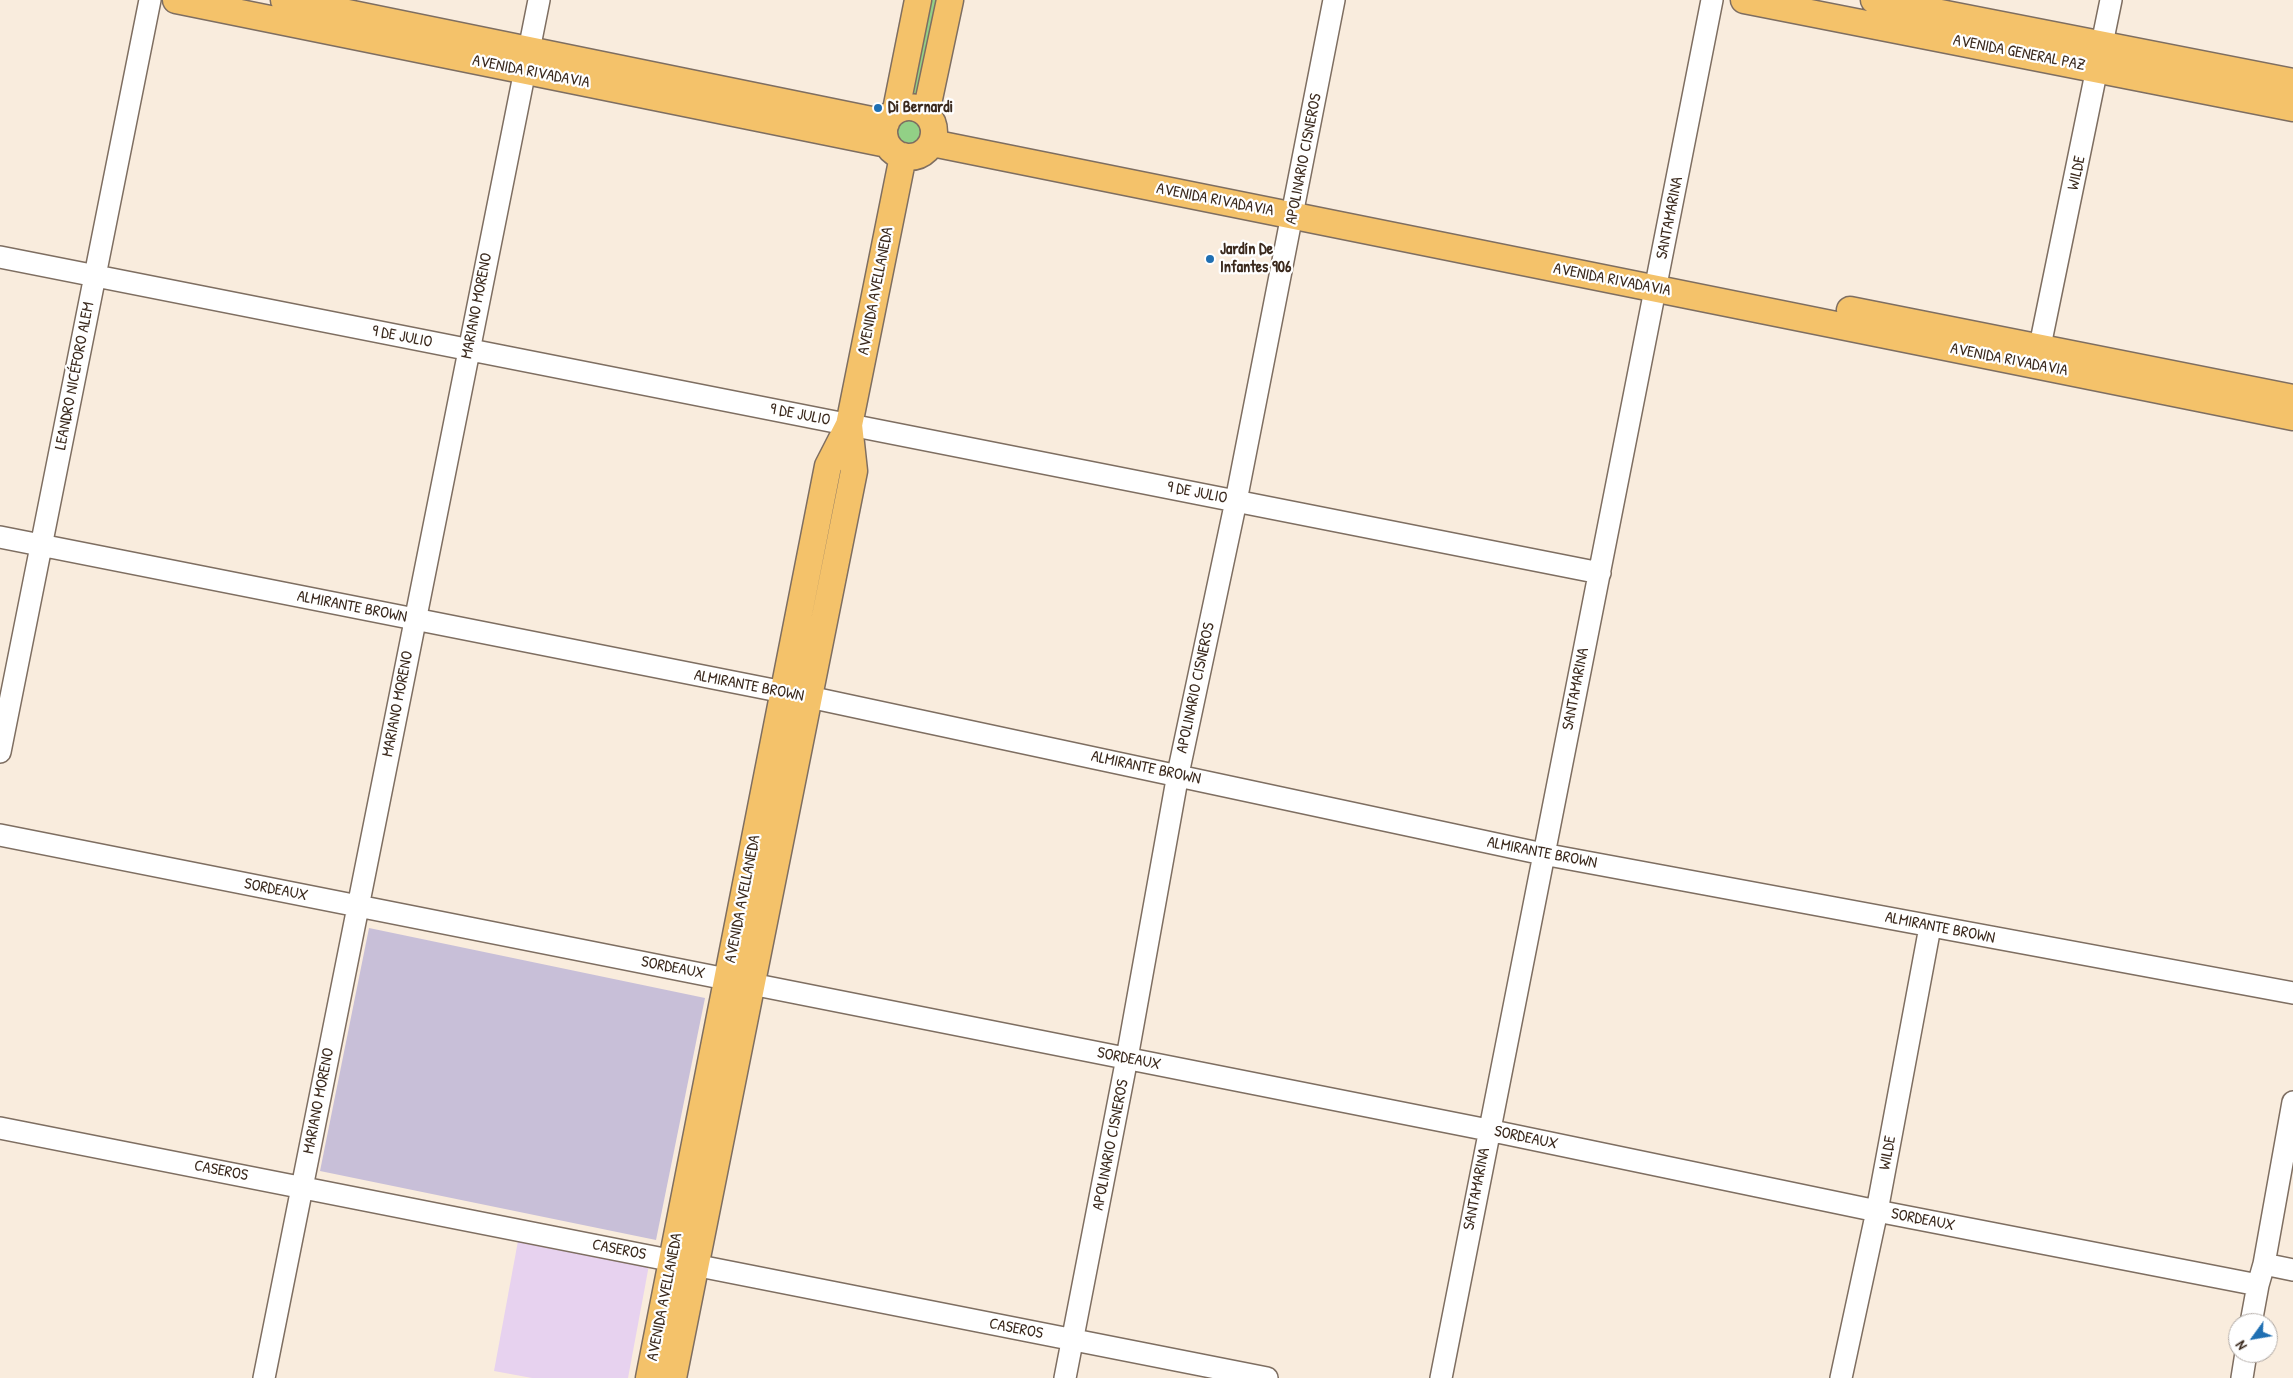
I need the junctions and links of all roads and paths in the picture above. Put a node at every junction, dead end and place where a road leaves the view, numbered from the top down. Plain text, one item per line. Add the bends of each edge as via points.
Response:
1 (150, 0) edge
2 (176, 0) edge
3 (284, 0) edge
4 (539, 0) edge
5 (918, 0) edge
6 (950, 0) edge
7 (1334, 0) edge
8 (1712, 0) edge
9 (1744, 0) edge
10 (1874, 0) edge
11 (2111, 0) edge
12 (2100, 56) junction
13 (527, 60) junction
14 (2293, 82) edge
15 (2293, 108) edge
16 (931, 128) junction
17 (893, 133) junction
18 (1294, 209) junction
19 (0, 257) edge
20 (95, 276) junction
21 (1658, 281) junction
22 (2040, 346) junction
23 (469, 350) junction
24 (2293, 398) edge
25 (2293, 417) edge
26 (849, 425) junction
27 (1236, 501) junction
28 (0, 537) edge
29 (42, 545) junction
30 (1600, 573) junction
31 (415, 619) junction
32 (783, 692) junction
33 (809, 697) junction
34 (0, 752) edge
35 (1178, 774) junction
36 (0, 835) edge
37 (1543, 854) junction
38 (358, 906) junction
39 (1930, 927) junction
40 (739, 982) junction
41 (2293, 994) edge
42 (1128, 1058) junction
43 (2293, 1102) edge
44 (0, 1128) edge
45 (1488, 1130) junction
46 (302, 1188) junction
47 (1877, 1211) junction
48 (684, 1263) junction
49 (2264, 1264) junction
50 (2293, 1270) edge
51 (2258, 1285) junction
52 (2253, 1313) edge
53 (1073, 1340) junction
54 (2244, 1363) edge
55 (1258, 1377) edge
56 (264, 1378) edge
57 (649, 1378) edge
58 (672, 1378) edge
59 (1065, 1378) edge
60 (1441, 1378) edge
61 (1841, 1378) edge
62 (2242, 1378) edge

1 - 20 street, LEANDRO NICÉFORO ALEM
2 - 13 main road, AVENIDA RIVADAVIA
3 - 13 main road, AVENIDA RIVADAVIA
4 - 13 street, MARIANO MORENO
5 - 17 main road, AVENIDA AVELLANEDA
6 - 16 main road
7 - 18 street, APOLINARIO CISNEROS
8 - 21 street, SANTAMARINA
9 - 12 main road, AVENIDA GENERAL PAZ
10 - 12 main road, AVENIDA GENERAL PAZ
11 - 12 street, WILDE
12 - 14 main road, AVENIDA GENERAL PAZ
12 - 15 main road, AVENIDA GENERAL PAZ
12 - 22 street, WILDE
13 - 17 main road, AVENIDA RIVADAVIA
13 - 23 street, MARIANO MORENO
16 - 17 main road, AVENIDA RIVADAVIA via 915,107
16 - 17 main road via 919,155
16 - 18 main road, AVENIDA RIVADAVIA
17 - 26 main road, AVENIDA AVELLANEDA
18 - 21 main road, AVENIDA RIVADAVIA
18 - 27 street, APOLINARIO CISNEROS
19 - 20 street, 9 DE JULIO
20 - 23 street, 9 DE JULIO
20 - 29 street, LEANDRO NICÉFORO ALEM
21 - 22 main road, AVENIDA RIVADAVIA
21 - 25 main road, AVENIDA RIVADAVIA
21 - 30 street, SANTAMARINA
22 - 24 main road, AVENIDA RIVADAVIA
23 - 26 street, 9 DE JULIO
23 - 31 street, MARIANO MORENO
26 - 27 street, 9 DE JULIO
26 - 32 main road, AVENIDA AVELLANEDA via 828,466
26 - 33 main road, AVENIDA AVELLANEDA via 854,471
27 - 30 street, 9 DE JULIO
27 - 35 street, APOLINARIO CISNEROS
28 - 29 street, ALMIRANTE BROWN
29 - 31 street, ALMIRANTE BROWN
29 - 34 street, LEANDRO NICÉFORO ALEM
30 - 37 street, SANTAMARINA
31 - 32 street, ALMIRANTE BROWN
31 - 38 street, MARIANO MORENO
32 - 33 street, ALMIRANTE BROWN
32 - 40 main road, AVENIDA AVELLANEDA
33 - 35 street, ALMIRANTE BROWN
33 - 40 main road, AVENIDA AVELLANEDA
35 - 37 street, ALMIRANTE BROWN
35 - 42 street, APOLINARIO CISNEROS
36 - 38 street, SORDEAUX
37 - 39 street, ALMIRANTE BROWN
37 - 45 street, SANTAMARINA
38 - 40 street, SORDEAUX
38 - 46 street, MARIANO MORENO
39 - 41 street, ALMIRANTE BROWN
39 - 47 street, WILDE
40 - 42 street, SORDEAUX
40 - 48 main road, AVENIDA AVELLANEDA
42 - 45 street, SORDEAUX
42 - 53 street, APOLINARIO CISNEROS
43 - 49 street
44 - 46 street, CASEROS
45 - 47 street, SORDEAUX
45 - 60 street, SANTAMARINA
46 - 48 street, CASEROS
46 - 56 street, MARIANO MORENO
47 - 51 street, SORDEAUX
47 - 61 street, WILDE
48 - 53 street, CASEROS
48 - 57 main road, AVENIDA AVELLANEDA
48 - 58 main road, AVENIDA AVELLANEDA
49 - 50 street
49 - 51 street
51 - 52 street
53 - 55 street, CASEROS
53 - 59 street, APOLINARIO CISNEROS
54 - 62 street

